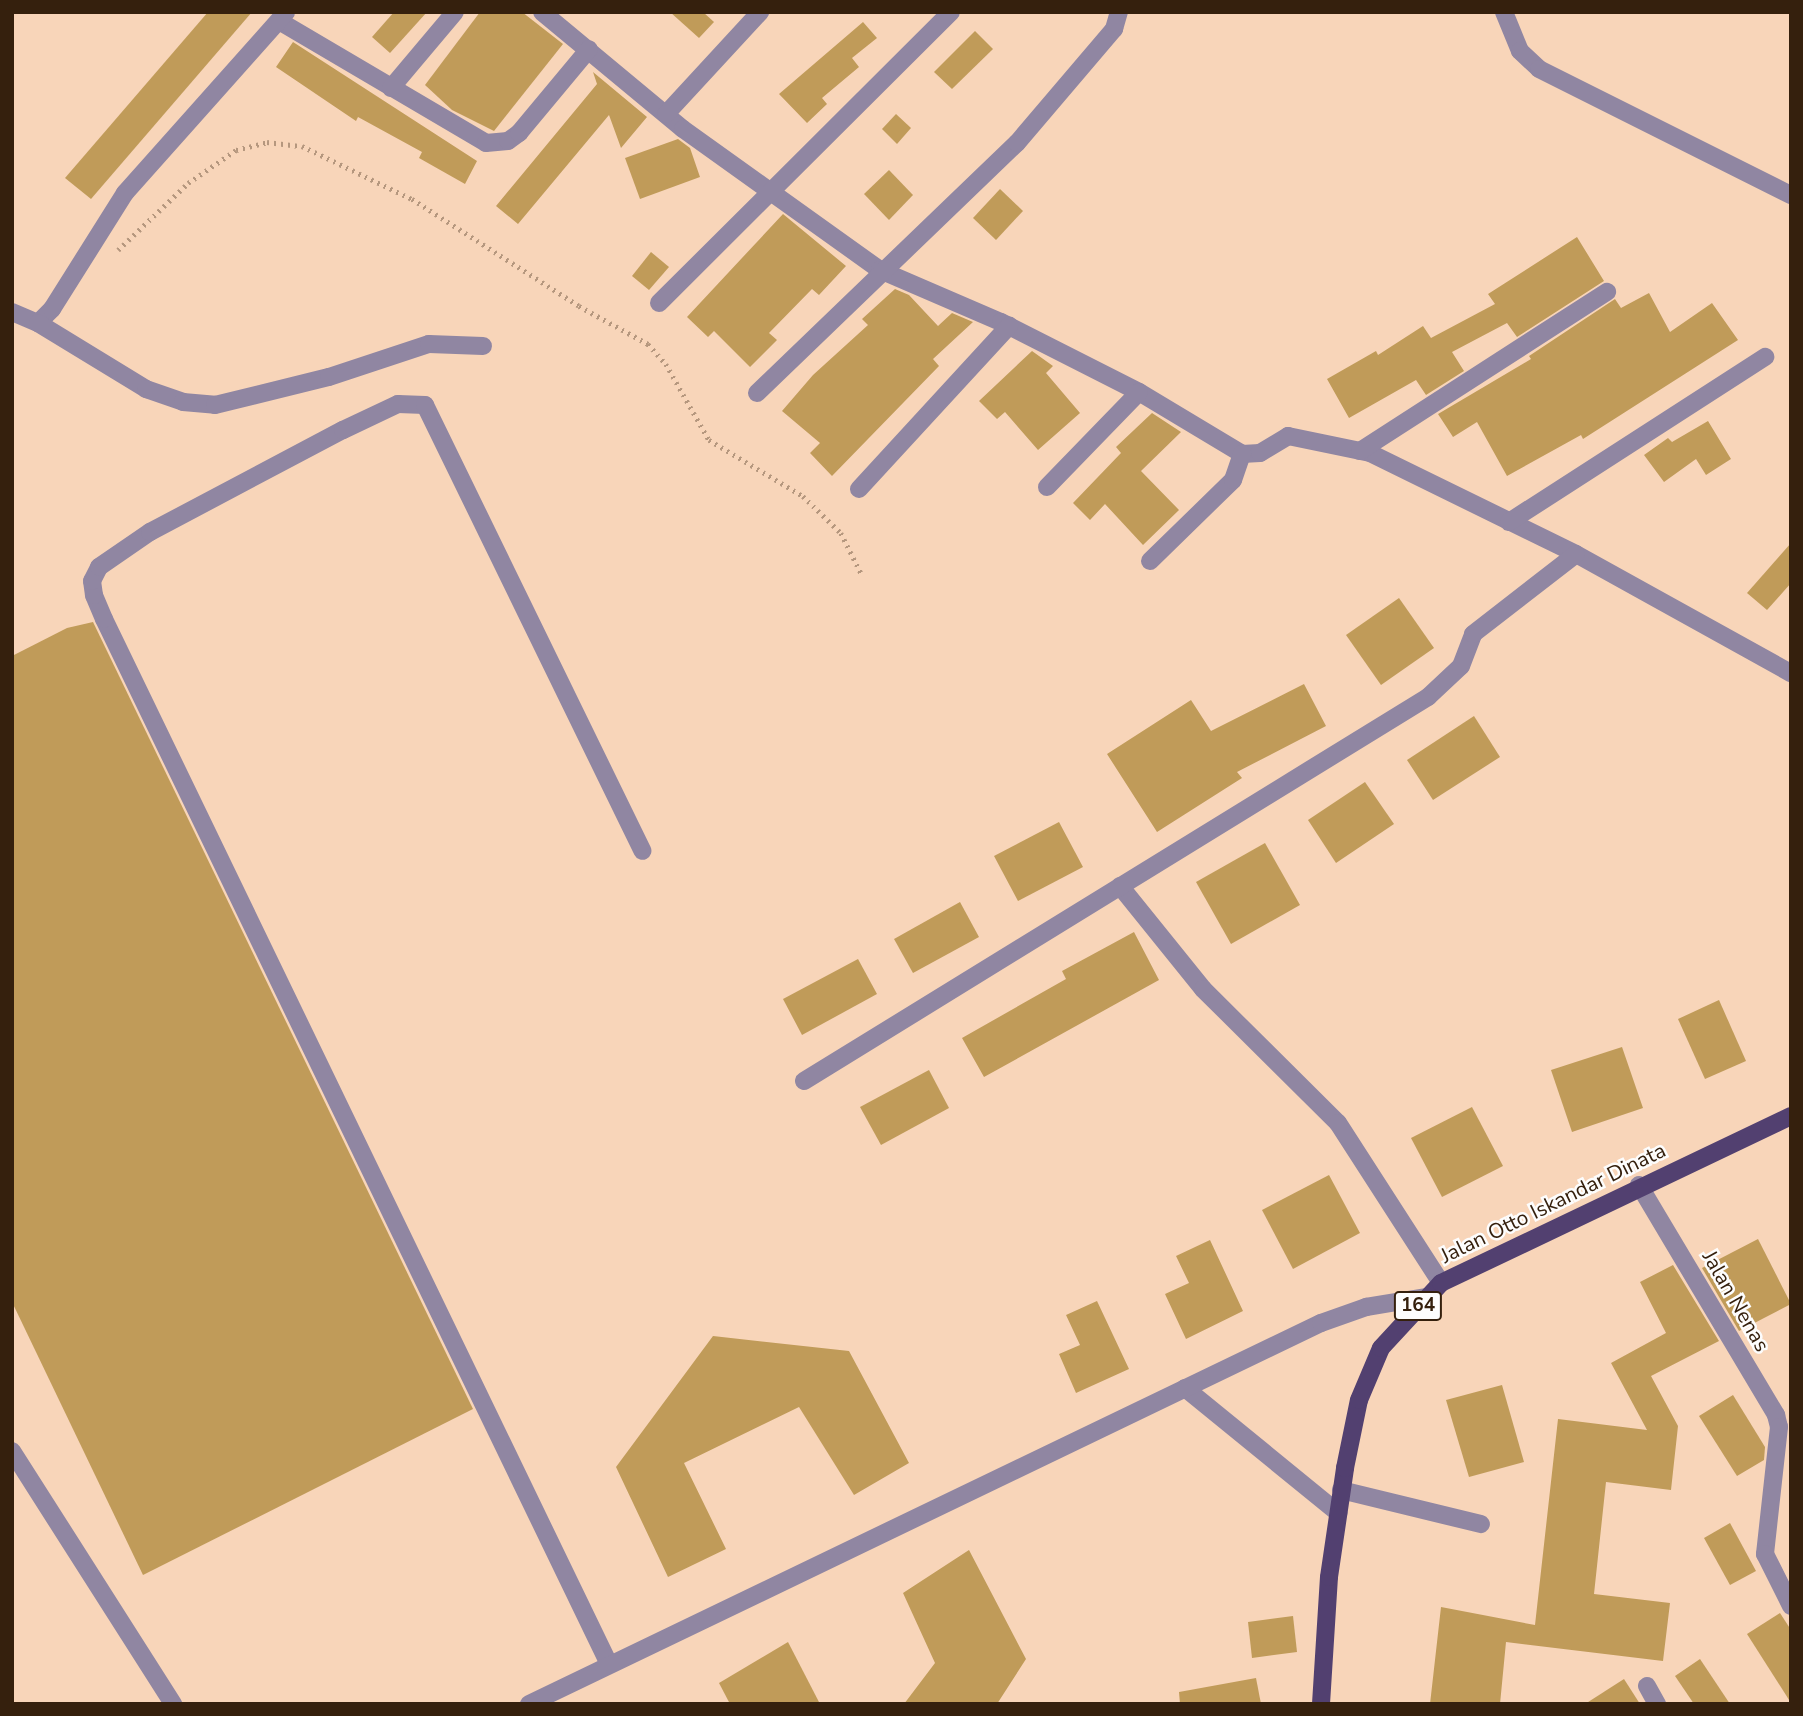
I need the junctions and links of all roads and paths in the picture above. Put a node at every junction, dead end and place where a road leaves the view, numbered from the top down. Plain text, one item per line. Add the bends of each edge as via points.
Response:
1 (455, 12) edge
2 (760, 12) edge
3 (951, 12) edge
4 (1119, 12) edge
5 (1504, 12) edge
6 (283, 16) edge
7 (555, 16) edge
8 (589, 49) junction
9 (391, 88) junction
10 (666, 114) junction
11 (771, 194) junction
12 (1791, 195) edge
13 (112, 256) dead end
14 (880, 270) junction
15 (1607, 292) dead end
16 (659, 303) dead end
17 (12, 312) edge
18 (38, 323) junction
19 (1009, 326) junction
20 (483, 346) dead end
21 (1765, 357) dead end
22 (1139, 392) junction
23 (757, 393) dead end
24 (1360, 451) junction
25 (1242, 454) junction
26 (1047, 487) dead end
27 (859, 489) dead end
28 (1509, 522) junction
29 (1576, 554) junction
30 (1150, 561) dead end
31 (861, 573) dead end
32 (1791, 673) edge
33 (643, 851) dead end
34 (1120, 886) junction
35 (804, 1081) dead end
36 (1791, 1116) edge
37 (1639, 1185) junction
38 (1441, 1283) junction
39 (1427, 1297) junction
40 (1185, 1388) junction
41 (12, 1451) edge
42 (1341, 1490) junction
43 (1338, 1513) junction
44 (1480, 1524) dead end
45 (1791, 1606) edge
46 (608, 1662) junction
47 (1647, 1686) dead end
48 (173, 1704) edge
49 (529, 1704) edge
50 (1321, 1704) edge
51 (1657, 1704) edge

1 - 9 street
2 - 10 street
3 - 11 street
4 - 14 street via 1114,29 1017,143
5 - 12 street via 1520,51 1539,69
6 - 9 street
6 - 18 street via 125,192 74,278
7 - 8 street
8 - 9 street via 519,133 496,144 476,139
8 - 10 street
10 - 11 street
11 - 14 street
11 - 16 street
13 - 31 path via 188,183 236,149 267,142 302,146 412,199 648,345 666,364 709,440 803,496 841,533
14 - 19 street
14 - 23 street
15 - 24 street
17 - 18 street
18 - 20 street via 146,389 215,405 329,377 429,344
19 - 22 street
19 - 27 street
21 - 28 street
22 - 25 street
22 - 26 street
24 - 25 street via 1289,436 1260,453
24 - 28 street
25 - 30 street via 1233,480
28 - 29 street
29 - 32 street
29 - 34 street via 1473,634 1461,666 1428,697
33 - 46 street via 425,405 398,404 343,430 150,532 99,567 92,580 104,620
34 - 35 street
34 - 38 street via 1203,989 1338,1123
36 - 37 main road, Jalan Otto Iskandar Dinata / 164
37 - 38 main road, Jalan Otto Iskandar Dinata / 164
37 - 45 street, Jalan Nenas via 1776,1415 1779,1427 1765,1554
38 - 39 main road, Jalan Otto Iskandar Dinata / 164
39 - 40 street via 1366,1307 1321,1323
39 - 42 main road, Jalan Otto Iskandar Dinata / 164 via 1381,1348 1359,1400
40 - 43 street
40 - 46 street
41 - 48 street
42 - 43 main road, Jalan Otto Iskandar Dinata / 164
42 - 44 street
43 - 50 main road, Jalan Otto Iskandar Dinata / 164
46 - 49 street
47 - 51 street

